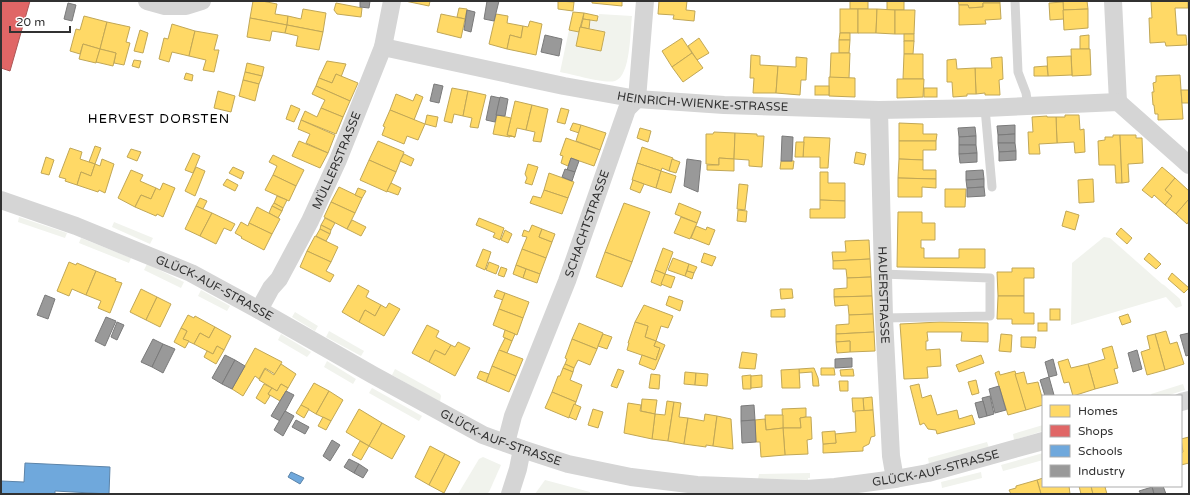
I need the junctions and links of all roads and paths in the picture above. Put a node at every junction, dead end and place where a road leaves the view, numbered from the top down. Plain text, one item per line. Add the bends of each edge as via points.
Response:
1 (147, 1) edge
2 (202, 1) edge
3 (392, 1) edge
4 (645, 1) edge
5 (1015, 1) edge
6 (1114, 1) edge
7 (383, 47) junction
8 (637, 99) junction
9 (1118, 102) junction
10 (1028, 106) junction
11 (985, 108) junction
12 (879, 110) junction
13 (1189, 165) edge
14 (992, 187) dead end
15 (1, 200) edge
16 (882, 274) junction
17 (259, 310) junction
18 (884, 318) junction
19 (1042, 441) edge
20 (514, 446) junction
21 (895, 479) junction
22 (510, 494) edge

1 - 2 street via 165,6 186,6
3 - 7 street, MÜLLERSTRASSE
4 - 8 street
5 - 10 lane via 1018,72
6 - 9 street
7 - 8 street, HEINRICH-WIENKE-STRASSE
7 - 17 street, MÜLLERSTRASSE via 338,160 310,221
8 - 12 street, HEINRICH-WIENKE-STRASSE via 724,105
8 - 20 street, SCHACHTSTRASSE via 627,109 567,281 513,416
9 - 10 street, HEINRICH-WIENKE-STRASSE
9 - 13 street
10 - 11 street, HEINRICH-WIENKE-STRASSE
11 - 12 street, HEINRICH-WIENKE-STRASSE
11 - 14 lane
12 - 16 street, HAUERSTRASSE
15 - 17 street, GLÜCK-AUF-STRASSE via 76,226 191,273
16 - 18 street, HAUERSTRASSE
16 - 18 lane via 990,278 990,316
17 - 20 street, GLÜCK-AUF-STRASSE via 483,435
18 - 21 street, HAUERSTRASSE via 890,452
19 - 21 street, GLÜCK-AUF-STRASSE via 928,473
20 - 21 street, GLÜCK-AUF-STRASSE via 568,464 631,477 697,485 806,490
20 - 22 street, SCHACHTSTRASSE via 518,469

